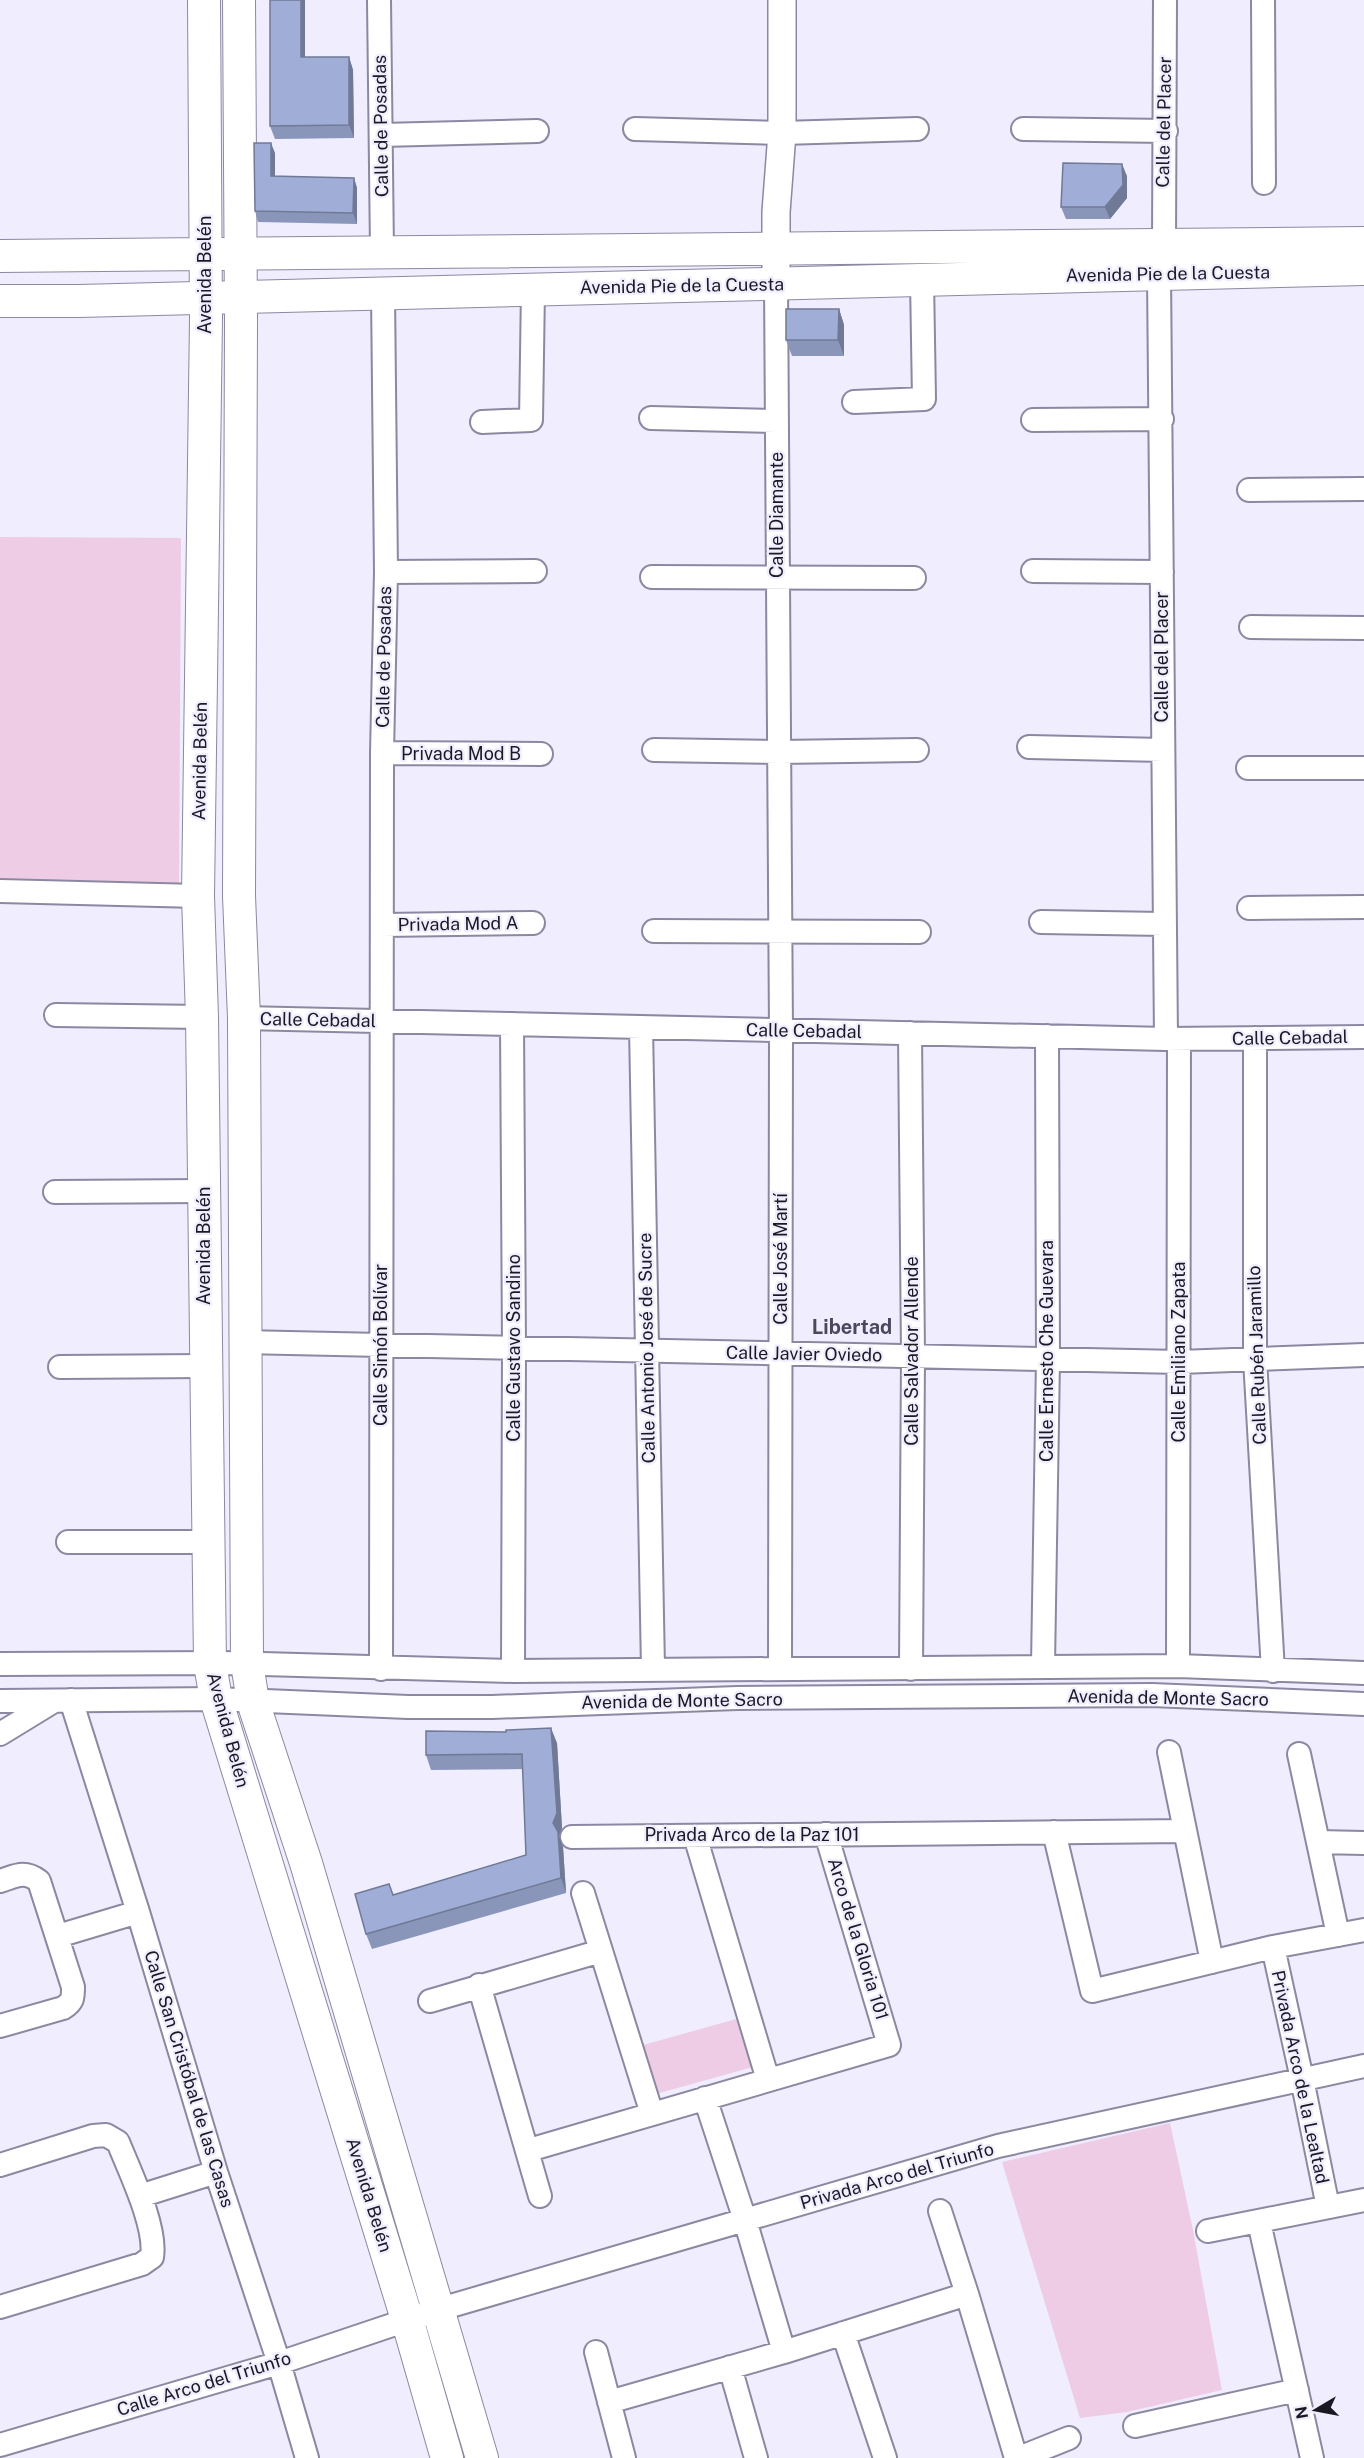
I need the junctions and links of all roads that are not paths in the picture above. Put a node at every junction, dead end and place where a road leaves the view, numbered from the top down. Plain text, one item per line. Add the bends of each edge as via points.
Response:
1 (204, 0) edge
2 (239, 0) edge
3 (379, 0) edge
4 (782, 0) edge
5 (1165, 0) edge
6 (1263, 0) edge
7 (635, 129) dead end
8 (917, 129) dead end
9 (1023, 129) dead end
10 (1166, 130) junction
11 (537, 131) dead end
12 (782, 133) junction
13 (382, 135) junction
14 (1264, 183) dead end
15 (1364, 243) edge
16 (776, 248) junction
17 (382, 251) junction
18 (241, 252) junction
19 (205, 253) junction
20 (0, 256) edge
21 (1162, 259) junction
22 (1364, 269) edge
23 (922, 280) junction
24 (776, 283) junction
25 (533, 289) junction
26 (383, 293) junction
27 (241, 296) junction
28 (205, 297) junction
29 (0, 301) edge
30 (854, 402) dead end
31 (651, 418) dead end
32 (1162, 419) junction
33 (1033, 420) dead end
34 (776, 421) junction
35 (482, 422) dead end
36 (1364, 489) edge
37 (1249, 490) dead end
38 (535, 571) dead end
39 (1033, 572) dead end
40 (1162, 572) junction
41 (386, 573) junction
42 (652, 577) dead end
43 (778, 577) junction
44 (914, 578) dead end
45 (1251, 627) dead end
46 (1364, 628) edge
47 (1029, 747) dead end
48 (654, 750) dead end
49 (917, 750) dead end
50 (1163, 750) junction
51 (779, 752) junction
52 (382, 753) junction
53 (541, 754) dead end
54 (1248, 768) dead end
55 (1364, 768) edge
56 (0, 891) edge
57 (198, 896) junction
58 (1364, 907) edge
59 (1250, 908) dead end
60 (533, 922) dead end
61 (1041, 922) dead end
62 (1164, 924) junction
63 (382, 925) junction
64 (654, 931) dead end
65 (780, 932) junction
66 (919, 932) dead end
67 (56, 1015) dead end
68 (202, 1017) junction
69 (244, 1018) junction
70 (383, 1021) junction
71 (512, 1024) junction
72 (641, 1027) junction
73 (782, 1030) junction
74 (910, 1033) junction
75 (1047, 1036) junction
76 (1364, 1037) edge
77 (1255, 1038) junction
78 (1173, 1039) junction
79 (204, 1191) junction
80 (55, 1192) dead end
81 (244, 1342) junction
82 (380, 1346) junction
83 (514, 1348) junction
84 (648, 1351) junction
85 (781, 1353) junction
86 (1364, 1355) edge
87 (913, 1356) junction
88 (1048, 1359) junction
89 (1255, 1359) junction
90 (1180, 1362) junction
91 (205, 1366) junction
92 (60, 1367) dead end
93 (68, 1542) dead end
94 (208, 1542) junction
95 (0, 1664) edge
96 (210, 1664) junction
97 (247, 1664) junction
98 (1043, 1666) junction
99 (1178, 1666) junction
100 (780, 1668) junction
101 (381, 1669) junction
102 (653, 1669) junction
103 (911, 1669) junction
104 (513, 1671) junction
105 (1273, 1671) junction
106 (1364, 1673) edge
107 (216, 1699) junction
108 (63, 1700) junction
109 (0, 1701) edge
110 (253, 1702) junction
111 (1364, 1704) edge
112 (0, 1734) edge
113 (1169, 1752) dead end
114 (1299, 1754) dead end
115 (1185, 1831) junction
116 (1054, 1832) junction
117 (826, 1834) junction
118 (695, 1836) junction
119 (572, 1837) dead end
120 (1318, 1842) junction
121 (1364, 1843) edge
122 (0, 1881) edge
123 (583, 1893) dead end
124 (138, 1912) junction
125 (1364, 1930) edge
126 (1338, 1935) junction
127 (58, 1936) junction
128 (1273, 1947) junction
129 (601, 1951) junction
130 (1212, 1962) junction
131 (479, 1985) junction
132 (430, 2001) dead end
133 (0, 2026) edge
134 (1364, 2066) edge
135 (1302, 2079) junction
136 (768, 2080) junction
137 (705, 2098) junction
138 (652, 2114) junction
139 (529, 2150) junction
140 (0, 2164) edge
141 (216, 2172) junction
142 (140, 2196) junction
143 (540, 2196) dead end
144 (1364, 2200) edge
145 (1328, 2207) junction
146 (940, 2211) dead end
147 (746, 2220) junction
148 (1259, 2222) junction
149 (1208, 2231) dead end
150 (967, 2294) junction
151 (0, 2307) edge
152 (437, 2310) junction
153 (407, 2319) junction
154 (843, 2333) junction
155 (596, 2352) dead end
156 (784, 2352) junction
157 (279, 2363) junction
158 (730, 2367) junction
159 (1297, 2390) junction
160 (609, 2402) junction
161 (1135, 2426) dead end
162 (1069, 2438) dead end
163 (0, 2445) edge
164 (307, 2458) edge
165 (447, 2458) edge
166 (482, 2458) edge
167 (624, 2458) edge
168 (756, 2458) edge
169 (885, 2458) edge
170 (1018, 2458) edge
171 (1312, 2458) edge

1 - 19 main road, Avenida Belén
2 - 18 main road, Avenida Belén
3 - 13 street, Calle de Posadas
4 - 12 street, Calle Diamante
5 - 10 street, Calle del Placer
6 - 14 street
7 - 12 street
8 - 12 street
9 - 10 street
10 - 21 street, Calle del Placer
11 - 13 street
12 - 16 street, Calle Diamante
13 - 17 street, Calle de Posadas
15 - 21 main road, Avenida Pie de la Cuesta
16 - 17 main road, Avenida Pie de la Cuesta
16 - 21 main road, Avenida Pie de la Cuesta
16 - 24 street, Calle Diamante
17 - 18 main road, Avenida Pie de la Cuesta
18 - 19 main road, Avenida Pie de la Cuesta
18 - 27 main road, Avenida Belén
19 - 20 main road, Avenida Pie de la Cuesta
19 - 28 main road, Avenida Belén
21 - 22 main road, Avenida Pie de la Cuesta
21 - 23 main road, Avenida Pie de la Cuesta
21 - 32 street, Calle del Placer
23 - 24 main road, Avenida Pie de la Cuesta
23 - 30 street via 924,399
24 - 25 main road, Avenida Pie de la Cuesta
24 - 34 street, Calle Diamante
25 - 26 main road, Avenida Pie de la Cuesta
25 - 35 street via 531,420
26 - 27 main road, Avenida Pie de la Cuesta
26 - 41 street, Calle de Posadas
27 - 28 main road, Avenida Pie de la Cuesta
27 - 69 main road, Avenida Belén via 239,896
28 - 29 main road, Avenida Pie de la Cuesta
28 - 57 main road, Avenida Belén
31 - 34 street
32 - 33 street
32 - 40 street, Calle del Placer
34 - 43 street, Calle Diamante
36 - 37 street
38 - 41 street
39 - 40 street
40 - 50 street, Calle del Placer
41 - 52 street, Calle de Posadas
42 - 43 street
43 - 44 street
43 - 51 street, Calle Diamante
45 - 46 street
47 - 50 street
48 - 51 street
49 - 51 street
50 - 62 street, Calle del Placer
51 - 65 street, Calle Diamante
52 - 53 street, Privada Mod B
52 - 63 street, Calle de Posadas
54 - 55 street
56 - 57 street
57 - 68 main road, Avenida Belén
58 - 59 street
60 - 63 street, Privada Mod A
61 - 62 street
62 - 78 street, Calle del Placer
63 - 70 street, Calle de Posadas
64 - 65 street
65 - 66 street
65 - 73 street, Calle Diamante
67 - 68 street
68 - 79 main road, Avenida Belén
69 - 70 street, Calle Cebadal
69 - 81 main road, Avenida Belén
70 - 71 street, Calle Cebadal
70 - 82 street, Calle Simón Bolívar
71 - 72 street, Calle Cebadal
71 - 83 street, Calle Gustavo Sandino
72 - 73 street, Calle Cebadal
72 - 84 street, Calle Antonio José de Sucre
73 - 74 street, Calle Cebadal
73 - 85 street, Calle José Martí
74 - 75 street, Calle Cebadal
74 - 87 street, Calle Salvador Allende
75 - 78 street, Calle Cebadal
75 - 88 street, Calle Ernesto Che Guevara
76 - 77 street, Calle Cebadal
77 - 78 street, Calle Cebadal
77 - 89 street, Calle Rubén Jaramillo
78 - 90 street, Calle Emiliano Zapata
79 - 80 street
79 - 91 main road, Avenida Belén
81 - 82 street, Calle Javier Oviedo
81 - 97 main road, Avenida Belén
82 - 83 street, Calle Javier Oviedo
82 - 101 street, Calle Simón Bolívar
83 - 84 street, Calle Javier Oviedo
83 - 104 street, Calle Gustavo Sandino
84 - 85 street, Calle Javier Oviedo
84 - 102 street, Calle Antonio José de Sucre
85 - 87 street, Calle Javier Oviedo
85 - 100 street, Calle José Martí
86 - 89 street, Calle Javier Oviedo
87 - 88 street, Calle Javier Oviedo
87 - 103 street, Calle Salvador Allende
88 - 90 street, Calle Javier Oviedo
88 - 98 street, Calle Ernesto Che Guevara
89 - 90 street, Calle Javier Oviedo
89 - 105 street, Calle Rubén Jaramillo
90 - 99 street, Calle Emiliano Zapata
91 - 92 street
91 - 94 main road, Avenida Belén
93 - 94 street
94 - 96 main road, Avenida Belén
95 - 96 street, Avenida de Monte Sacro
96 - 97 street, Avenida de Monte Sacro
96 - 107 main road, Avenida Belén
97 - 101 street, Avenida de Monte Sacro
97 - 110 main road, Avenida Belén
98 - 99 street, Avenida de Monte Sacro
98 - 103 street, Avenida de Monte Sacro
99 - 105 street, Avenida de Monte Sacro
100 - 102 street, Avenida de Monte Sacro
100 - 103 street, Avenida de Monte Sacro
101 - 104 street, Avenida de Monte Sacro
102 - 104 street, Avenida de Monte Sacro
105 - 106 street, Avenida de Monte Sacro
107 - 108 street, Avenida de Monte Sacro
107 - 110 street, Avenida de Monte Sacro
107 - 153 main road, Avenida Belén
108 - 109 street, Avenida de Monte Sacro
108 - 112 street
108 - 124 street, Calle San Cristóbal de las Casas
110 - 111 street, Avenida de Monte Sacro via 492,1707 737,1698 1152,1695
110 - 152 main road, Avenida Belén via 306,1863
113 - 115 street
114 - 120 street
115 - 116 street, Privada Arco de la Paz 101
115 - 130 street
116 - 117 street, Privada Arco de la Paz 101
116 - 130 street via 1092,1991
117 - 118 street, Privada Arco de la Paz 101
117 - 136 street, Arco de la Gloria 101 via 889,2044
118 - 119 street, Privada Arco de la Paz 101
118 - 136 street
120 - 121 street
120 - 126 street
122 - 127 street via 30,1874 39,1881
123 - 129 street
124 - 127 street
124 - 141 street, Calle San Cristóbal de las Casas
125 - 126 street
126 - 128 street
127 - 133 street via 73,1987 70,2004
128 - 130 street
128 - 135 street, Privada Arco de la Lealtad
129 - 131 street
129 - 138 street
131 - 132 street
131 - 139 street
134 - 135 street, Privada Arco del Triunfo
135 - 145 street, Privada Arco de la Lealtad
135 - 147 street, Privada Arco del Triunfo via 998,2146
136 - 137 street
137 - 138 street
137 - 147 street
138 - 139 street
139 - 143 street
140 - 142 street via 106,2135 118,2142
141 - 142 street
141 - 157 street, Calle San Cristóbal de las Casas
142 - 151 street via 154,2244 152,2258
144 - 145 street
145 - 148 street
146 - 150 street
147 - 152 street, Privada Arco del Triunfo
147 - 156 street
148 - 149 street
148 - 159 street
150 - 154 street
150 - 170 street
152 - 153 street, Calle Arco del Triunfo
152 - 166 main road, Avenida Belén
153 - 157 street, Calle Arco del Triunfo
153 - 165 main road, Avenida Belén
154 - 156 street
154 - 169 street
155 - 160 street
156 - 158 street
157 - 163 street, Calle Arco del Triunfo
157 - 164 street, Calle San Cristóbal de las Casas
158 - 160 street
158 - 168 street
159 - 161 street
159 - 171 street
160 - 167 street
162 - 170 street

